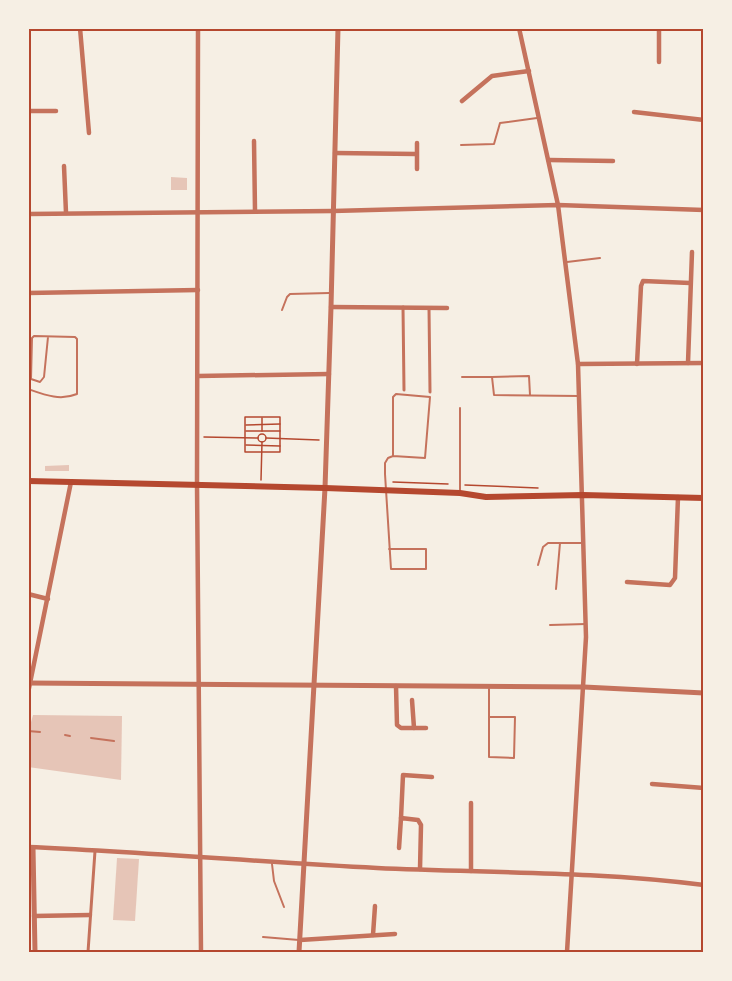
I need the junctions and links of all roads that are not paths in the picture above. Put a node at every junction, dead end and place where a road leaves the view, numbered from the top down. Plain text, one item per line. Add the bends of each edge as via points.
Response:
1 (80, 28) edge
2 (198, 28) edge
3 (338, 28) edge
4 (519, 28) edge
5 (659, 28) edge
6 (659, 62) dead end
7 (529, 71) junction
8 (462, 101) dead end
9 (28, 111) edge
10 (56, 111) dead end
11 (634, 112) dead end
12 (540, 118) junction
13 (704, 120) edge
14 (89, 133) dead end
15 (254, 141) dead end
16 (417, 143) dead end
17 (461, 145) dead end
18 (335, 153) junction
19 (417, 154) junction
20 (549, 160) junction
21 (613, 161) dead end
22 (64, 166) dead end
23 (417, 169) dead end
24 (558, 205) junction
25 (704, 210) edge
26 (255, 211) junction
27 (198, 212) junction
28 (333, 212) junction
29 (66, 213) junction
30 (28, 214) edge
31 (692, 252) dead end
32 (600, 258) dead end
33 (565, 262) junction
34 (690, 284) junction
35 (198, 290) junction
36 (28, 293) edge
37 (331, 293) junction
38 (332, 307) junction
39 (403, 307) junction
40 (429, 308) junction
41 (447, 308) dead end
42 (282, 310) dead end
43 (48, 337) junction
44 (688, 363) junction
45 (704, 363) edge
46 (578, 364) junction
47 (637, 364) junction
48 (329, 374) junction
49 (198, 376) junction
50 (462, 377) dead end
51 (492, 377) junction
52 (28, 389) edge
53 (404, 390) dead end
54 (430, 392) dead end
55 (530, 395) junction
56 (579, 396) junction
57 (459, 408) dead end
58 (393, 456) junction
59 (28, 481) edge
60 (71, 482) junction
61 (197, 484) junction
62 (325, 488) junction
63 (386, 490) junction
64 (460, 493) junction
65 (583, 495) junction
66 (678, 497) junction
67 (704, 498) edge
68 (560, 543) junction
69 (584, 543) junction
70 (389, 549) junction
71 (538, 565) dead end
72 (627, 582) dead end
73 (556, 589) dead end
74 (28, 594) edge
75 (48, 599) junction
76 (586, 624) junction
77 (550, 625) dead end
78 (30, 683) edge
79 (199, 684) junction
80 (313, 685) junction
81 (396, 686) junction
82 (489, 686) junction
83 (584, 687) junction
84 (28, 693) edge
85 (704, 693) edge
86 (412, 700) dead end
87 (489, 717) junction
88 (414, 728) junction
89 (426, 728) dead end
90 (28, 731) edge
91 (40, 732) dead end
92 (65, 735) dead end
93 (70, 736) dead end
94 (91, 738) dead end
95 (114, 741) dead end
96 (432, 777) dead end
97 (652, 784) dead end
98 (704, 788) edge
99 (471, 803) dead end
100 (401, 818) junction
101 (31, 848) edge
102 (399, 848) dead end
103 (95, 851) junction
104 (202, 856) junction
105 (273, 861) junction
106 (304, 863) junction
107 (420, 869) junction
108 (471, 871) junction
109 (572, 873) junction
110 (704, 885) edge
111 (375, 906) dead end
112 (284, 907) dead end
113 (90, 915) junction
114 (34, 916) junction
115 (395, 934) dead end
116 (373, 935) junction
117 (263, 937) dead end
118 (300, 940) junction
119 (35, 952) edge
120 (88, 952) edge
121 (201, 952) edge
122 (299, 952) edge
123 (567, 952) edge

1 - 14 street
2 - 27 street
3 - 18 street
4 - 7 street
5 - 6 street
7 - 8 street via 492,76
7 - 12 street
9 - 10 street
11 - 13 street
12 - 17 lane via 500,123 494,144
12 - 20 street
15 - 26 street
16 - 19 street
18 - 19 street
18 - 28 street
19 - 23 street
20 - 21 street
20 - 24 street
22 - 29 street
24 - 25 street
24 - 28 street
24 - 33 street
26 - 27 street
26 - 28 street
27 - 29 street
27 - 35 street
28 - 37 street
29 - 30 street
31 - 34 street
32 - 33 lane
33 - 46 street
34 - 44 street
34 - 47 street via 643,281
35 - 36 street
35 - 49 street
37 - 38 street
37 - 42 lane via 290,294
38 - 39 street
38 - 48 street
39 - 40 street
39 - 53 street
40 - 41 street
40 - 54 street
43 - 43 lane via 44,377 40,382 32,381 32,338
43 - 52 lane via 77,339 78,390 74,396 45,397
44 - 45 street
44 - 47 street
46 - 47 street
46 - 56 street
48 - 49 street
48 - 62 street
49 - 61 street
50 - 51 lane
51 - 55 lane via 494,395
51 - 55 lane via 529,376
55 - 56 lane
56 - 65 street
57 - 64 lane
58 - 58 lane via 393,397 430,397 425,458
58 - 63 lane via 385,463
59 - 60 main road
60 - 61 main road
60 - 75 street
61 - 62 main road
61 - 79 street
62 - 63 main road
62 - 80 street
63 - 64 main road
63 - 70 lane
64 - 65 main road via 486,497
65 - 66 main road
65 - 69 street
66 - 67 main road
66 - 72 street via 673,582
68 - 69 lane
68 - 71 lane via 543,547
68 - 73 lane
69 - 76 street
70 - 70 lane via 391,569 426,569 426,549
74 - 75 street
75 - 78 street
76 - 77 lane
76 - 83 street
78 - 79 street
78 - 84 street
79 - 80 street
79 - 104 street
80 - 81 street
80 - 106 street
81 - 82 street
81 - 88 street via 397,725
82 - 83 street
82 - 87 lane
83 - 85 street
83 - 109 street
86 - 88 street
87 - 87 lane via 489,757 514,758 515,717
88 - 89 street
90 - 91 lane
92 - 93 lane
94 - 95 lane
96 - 100 street via 403,775
97 - 98 street
99 - 108 street
100 - 102 street
100 - 107 street via 413,818 421,825
101 - 103 street
101 - 114 street
103 - 104 street
103 - 113 street
104 - 105 street
104 - 121 street
105 - 106 street
105 - 112 lane via 274,881
106 - 107 street
106 - 118 street
107 - 108 street
108 - 109 street
109 - 110 street
109 - 123 street
111 - 116 street
113 - 114 street
113 - 120 street
114 - 119 street
115 - 116 street
116 - 118 street
117 - 118 lane
118 - 122 street

